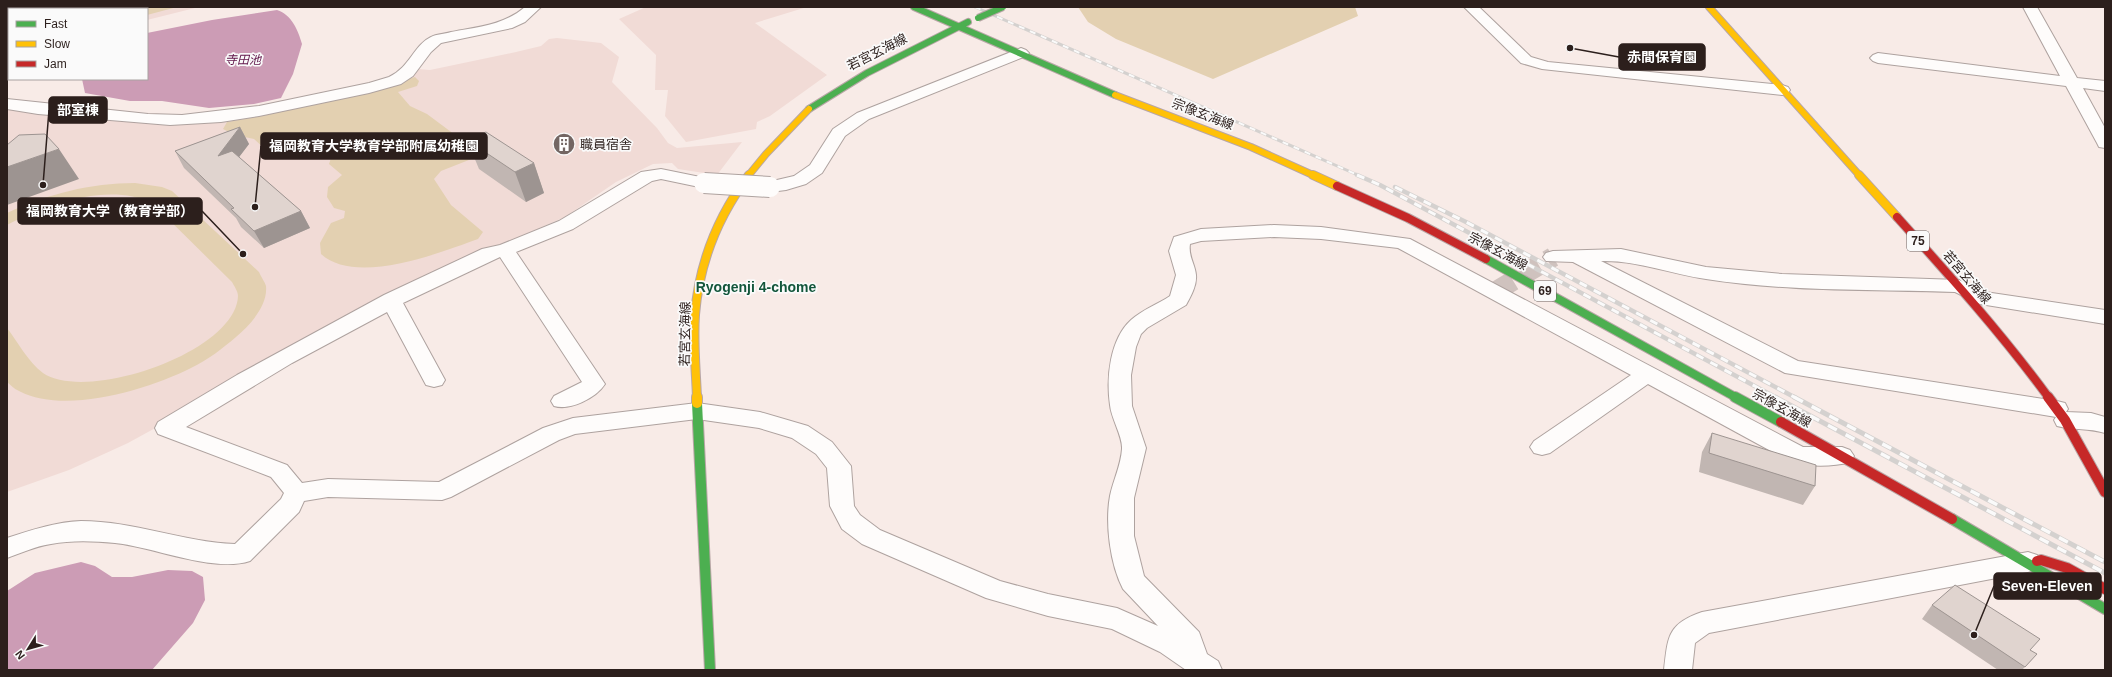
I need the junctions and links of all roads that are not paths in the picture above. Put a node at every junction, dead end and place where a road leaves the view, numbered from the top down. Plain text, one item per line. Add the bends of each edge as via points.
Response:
1 (534, 7) edge
2 (914, 7) edge
3 (1004, 7) edge
4 (1471, 7) edge
5 (1709, 7) edge
6 (2030, 7) edge
7 (959, 26) junction
8 (1021, 53) junction
9 (1878, 58) dead end
10 (2071, 82) junction
11 (2105, 86) edge
12 (1782, 90) junction
13 (7, 104) edge
14 (2105, 142) edge
15 (505, 250) junction
16 (1575, 256) junction
17 (1553, 257) tunnel mouth
18 (1959, 286) junction
19 (391, 300) junction
20 (2105, 317) edge
21 (1647, 374) junction
22 (434, 380) dead end
23 (562, 401) dead end
24 (697, 411) junction
25 (2061, 415) junction
26 (2105, 424) edge
27 (1542, 448) dead end
28 (1842, 456) junction
29 (2105, 492) edge
30 (296, 493) junction
31 (7, 548) edge
32 (2028, 562) junction
33 (2105, 589) edge
34 (2105, 609) edge
35 (1201, 665) edge
36 (710, 670) edge
37 (1678, 670) edge

1 - 13 street via 520,19 507,25 436,40 426,46 411,70 396,79 254,112 181,120 154,120 91,112 31,109
2 - 7 main road, 宗像玄海線 / 69
3 - 7 main road, 若宮玄海線, bridge
4 - 12 street via 1526,60 1547,66
5 - 12 main road, 若宮玄海線 / 75
6 - 10 street
7 - 8 main road, 宗像玄海線 / 69
7 - 24 main road, 若宮玄海線 via 882,63 844,84 808,109 754,166 731,199 715,233 703,270 695,315
8 - 15 street, bridge via 863,116 839,133 816,169 800,180 770,187 704,183 661,174 647,176 566,225
8 - 28 main road, 宗像玄海線 / 69 via 1118,96 1251,147 1408,218
9 - 10 street
10 - 11 street
10 - 14 street
12 - 18 main road, 若宮玄海線 / 75
15 - 19 street via 490,253
15 - 23 street via 594,384
16 - 17 street
16 - 18 street via 1621,255 1706,273 1782,280
16 - 25 street via 1793,368
18 - 20 street via 1980,298
18 - 25 main road, 若宮玄海線 / 75 via 2020,359
19 - 22 street
19 - 30 street via 223,391 166,428 279,471
21 - 27 street
21 - 28 street via 1799,456
21 - 35 street via 1403,243 1321,233 1274,231 1201,235 1181,241 1179,251 1186,275 1179,300 1140,323 1132,331 1125,347 1120,375 1121,406 1134,448 1122,498 1121,536 1132,581 1189,640
24 - 30 street via 573,426 551,434 442,491 328,488
24 - 35 street via 760,420 800,432 824,448 839,466 842,506 851,522 871,537 994,590 1118,619 1170,644
24 - 36 main road, 若宮玄海線
25 - 26 street
25 - 29 main road, 若宮玄海線 / 75
28 - 32 main road, 宗像玄海線 / 69
30 - 31 street via 290,505 241,554 212,554 116,533 81,530 49,534
32 - 33 main road via 2041,560 2067,568
32 - 34 main road, 宗像玄海線 / 69
32 - 37 street via 1702,623 1682,637

